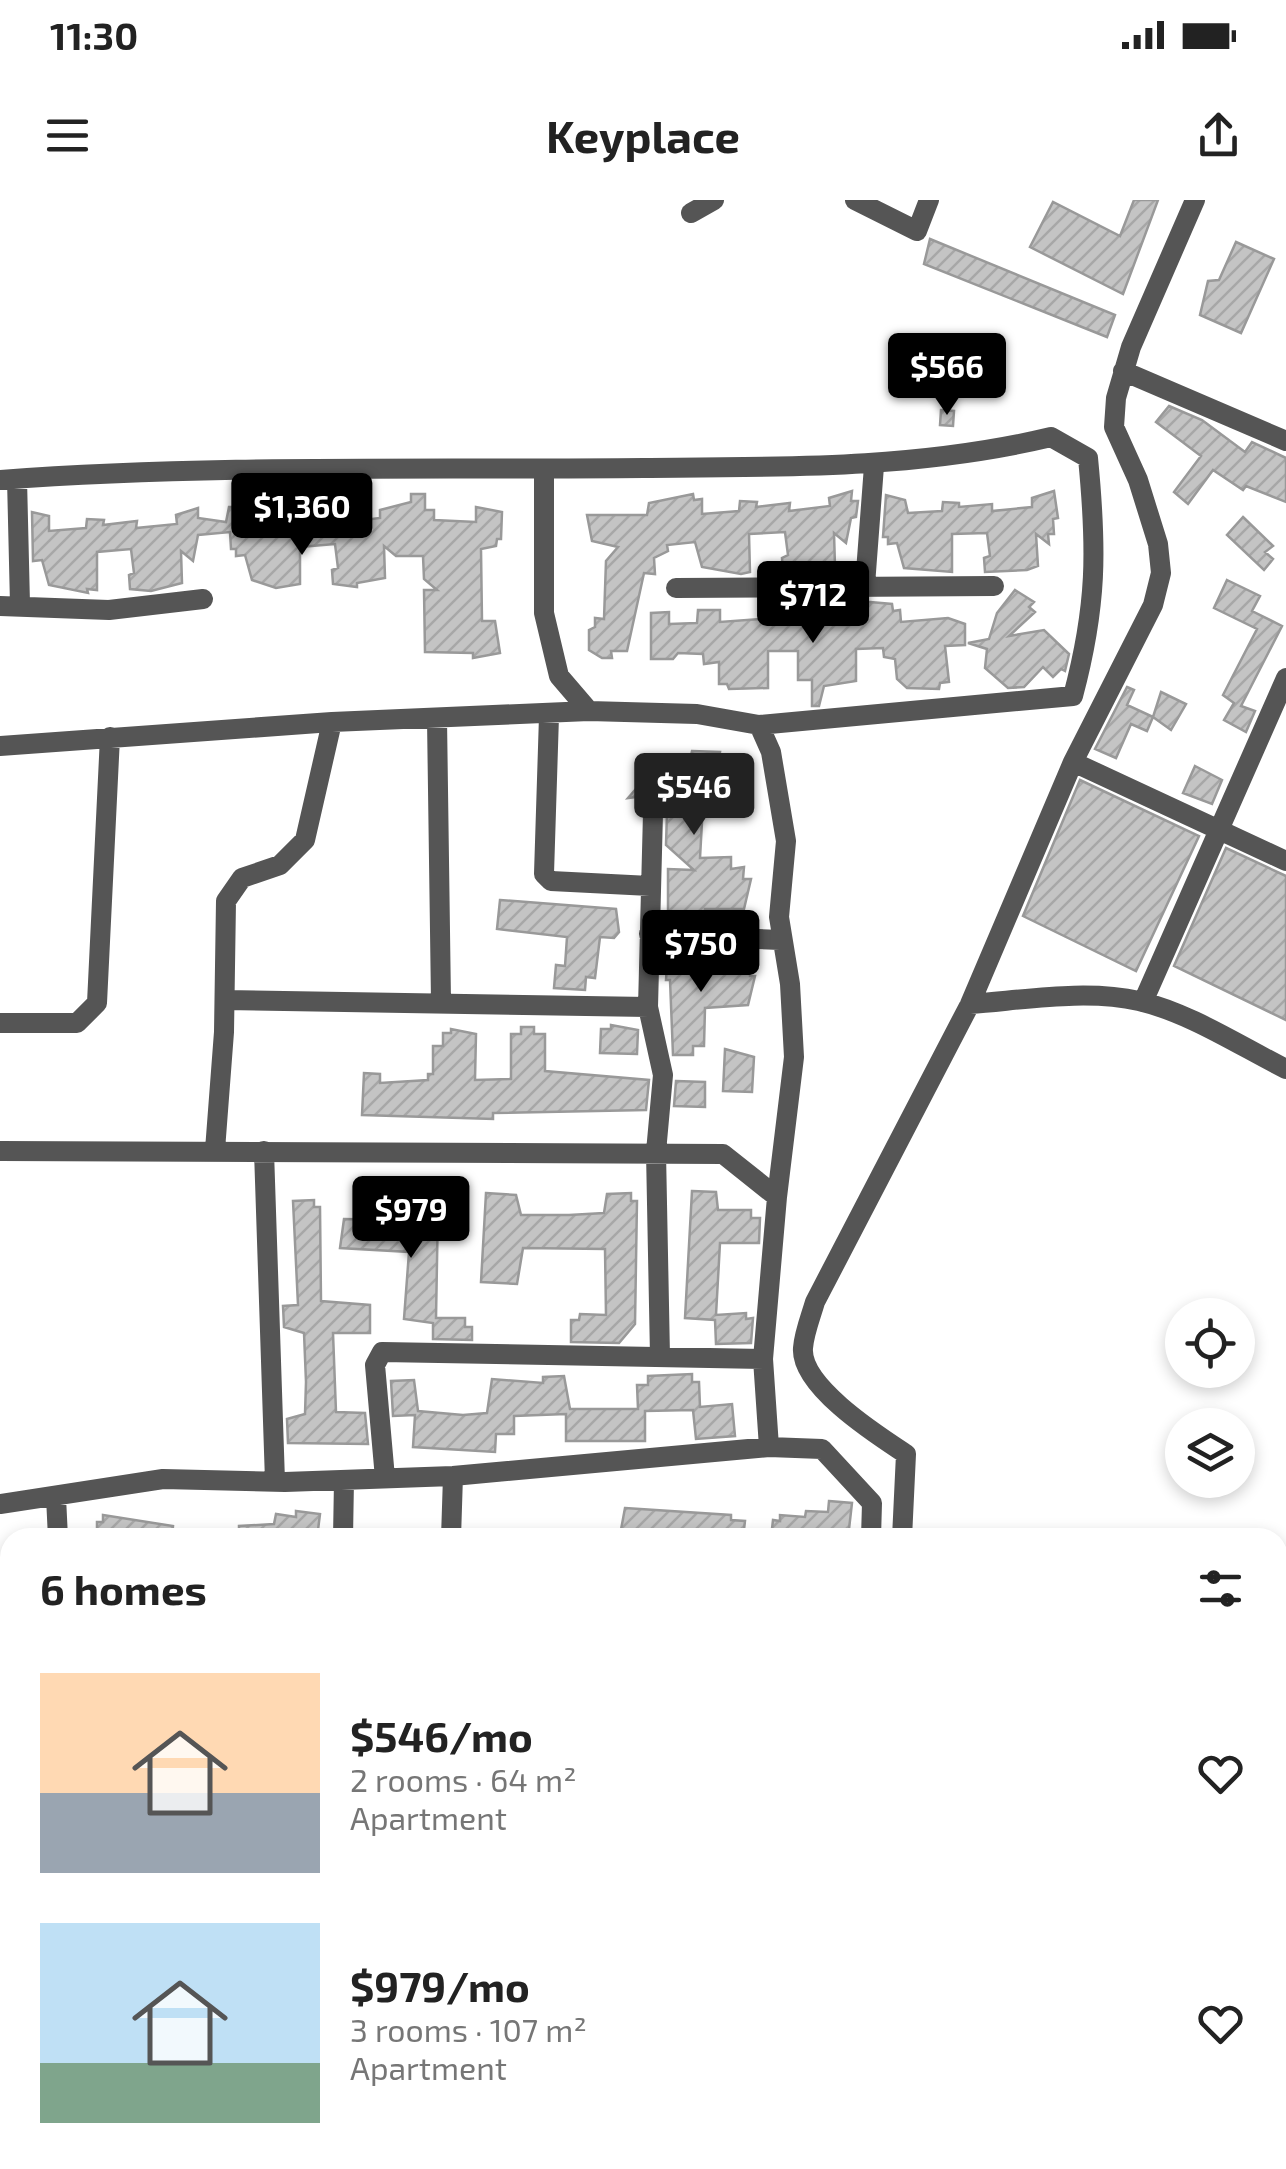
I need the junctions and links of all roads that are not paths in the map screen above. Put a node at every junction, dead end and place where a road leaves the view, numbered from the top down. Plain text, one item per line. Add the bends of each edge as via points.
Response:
1 (714, 200) edge
2 (855, 200) edge
3 (928, 200) edge
4 (1195, 200) edge
5 (691, 213) dead end
6 (1122, 371) junction
7 (1286, 441) edge
8 (874, 466) junction
9 (544, 469) junction
10 (9, 480) edge
11 (865, 584) junction
12 (994, 586) dead end
13 (676, 588) dead end
14 (204, 599) dead end
15 (10, 605) edge
16 (1286, 678) edge
17 (589, 711) junction
18 (549, 716) junction
19 (437, 719) junction
20 (332, 722) junction
21 (759, 724) junction
22 (110, 737) junction
23 (0, 746) edge
24 (1073, 762) junction
25 (653, 813) dead end
26 (1218, 833) junction
27 (1286, 861) edge
28 (650, 886) junction
29 (649, 934) junction
30 (780, 940) junction
31 (225, 1000) junction
32 (441, 1000) junction
33 (1143, 1002) junction
34 (970, 1004) junction
35 (648, 1008) junction
36 (0, 1023) edge
37 (1286, 1069) edge
38 (216, 1150) junction
39 (264, 1151) junction
40 (0, 1152) edge
41 (656, 1152) junction
42 (777, 1197) junction
43 (660, 1356) junction
44 (764, 1359) junction
45 (769, 1447) junction
46 (453, 1476) junction
47 (385, 1478) junction
48 (344, 1480) junction
49 (274, 1481) junction
50 (56, 1497) junction
51 (0, 1504) edge
52 (58, 1528) edge
53 (343, 1528) edge
54 (451, 1528) edge
55 (871, 1528) edge
56 (902, 1528) edge

1 - 5 street
2 - 3 street via 917,231
4 - 6 street
6 - 7 street
6 - 24 street via 1114,427 1138,480 1161,573 1153,605
8 - 9 street
8 - 11 street
8 - 21 street via 1051,437 1088,458 1096,537 1091,627 1073,696
9 - 10 street via 239,470
9 - 17 street via 544,612 558,676
10 - 15 street
11 - 12 street
11 - 13 street
14 - 15 street via 109,610
16 - 26 street
17 - 18 street
17 - 21 street via 698,714
18 - 19 street
18 - 28 street via 544,874 551,881
19 - 20 street
19 - 32 street
20 - 22 street
20 - 31 street via 304,840 280,865 242,878 226,900
21 - 30 street via 772,752 786,841
22 - 23 street
22 - 36 street via 97,1003 77,1023
24 - 26 street
24 - 34 street
25 - 28 street
26 - 27 street
26 - 33 street
28 - 29 street
29 - 30 street
29 - 35 street
30 - 42 street via 794,1056
31 - 32 street
31 - 38 street
32 - 35 street
33 - 34 street via 1068,997
33 - 37 street
34 - 56 street via 816,1302 802,1349 816,1381 861,1424 906,1454
35 - 41 street via 663,1075
38 - 39 street
38 - 40 street
39 - 41 street
39 - 49 street
41 - 42 street via 723,1154
41 - 43 street
42 - 44 street
43 - 44 street
43 - 47 street via 382,1352 374,1364
44 - 45 street
45 - 46 street
45 - 55 street via 822,1450 872,1503
46 - 47 street
46 - 54 street
47 - 48 street
48 - 49 street
48 - 53 street
49 - 50 street via 162,1479
50 - 51 street
50 - 52 street

